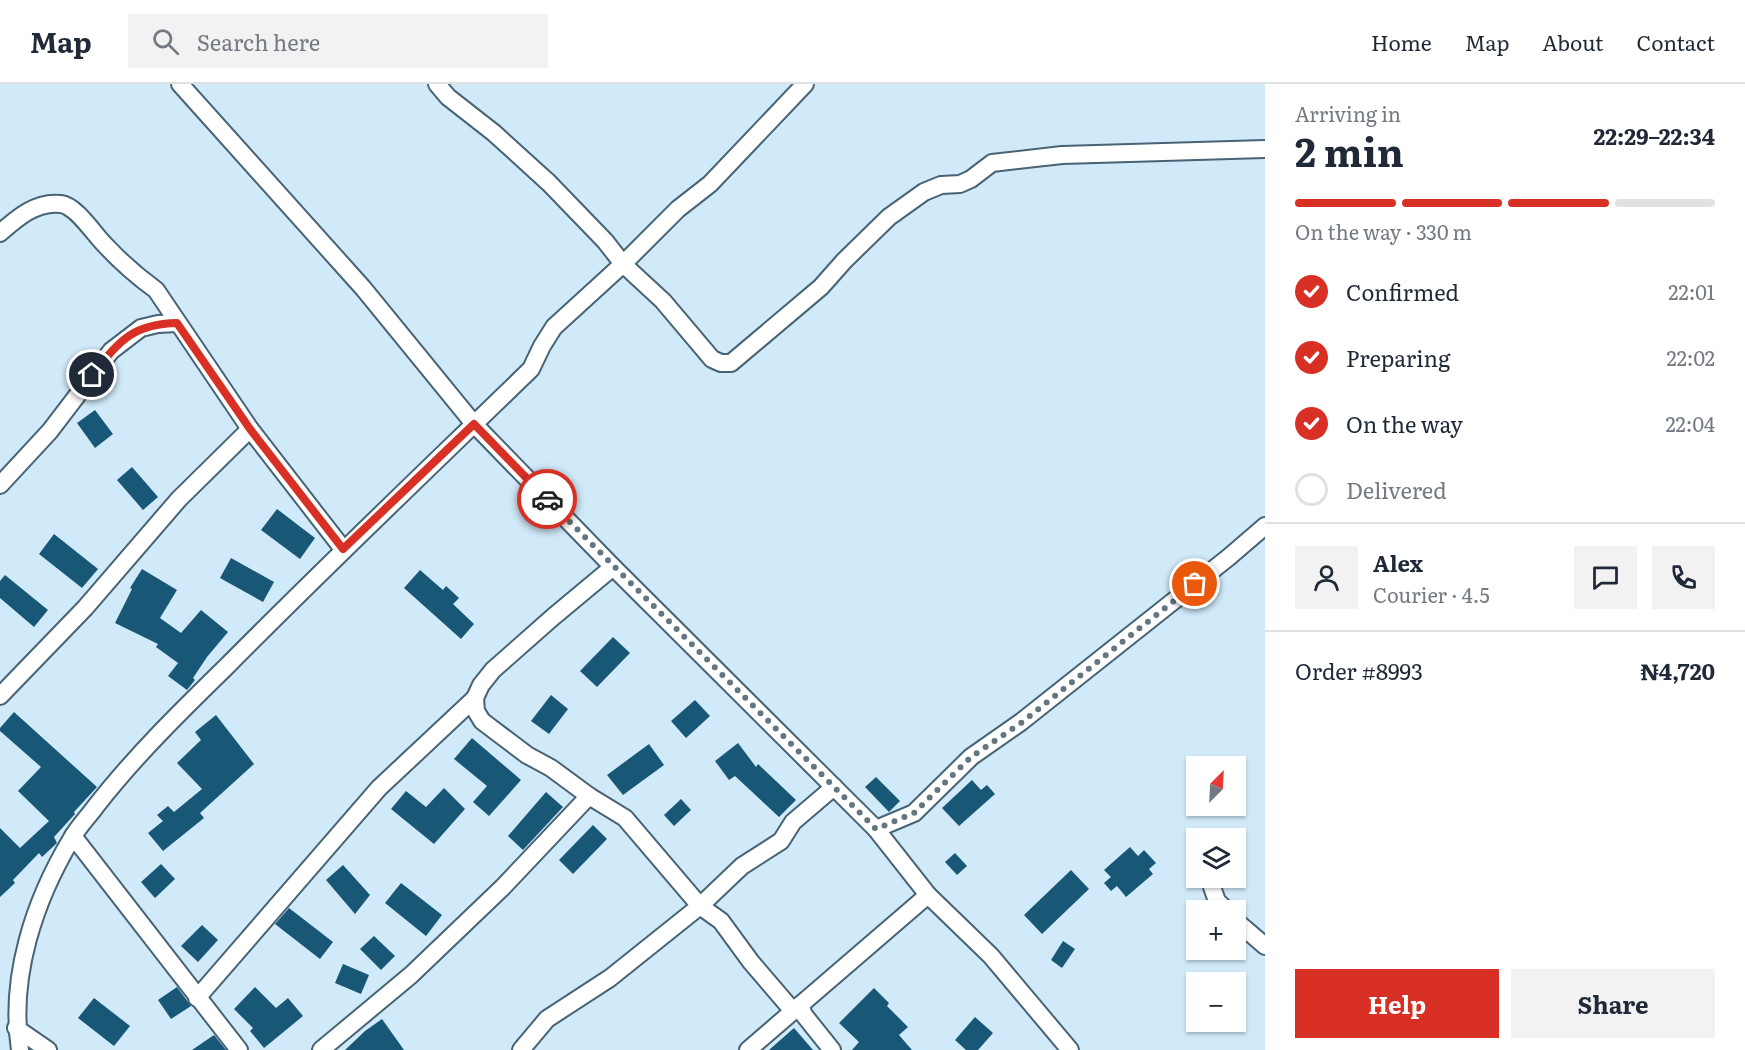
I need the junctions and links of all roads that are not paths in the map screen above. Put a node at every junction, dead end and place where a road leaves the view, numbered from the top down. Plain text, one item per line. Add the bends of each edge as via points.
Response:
1 (181, 84) edge
2 (437, 84) edge
3 (805, 84) edge
4 (1265, 148) edge
5 (0, 233) edge
6 (623, 264) junction
7 (177, 323) junction
8 (474, 424) junction
9 (250, 429) junction
10 (0, 485) edge
11 (1265, 526) edge
12 (343, 549) junction
13 (613, 567) junction
14 (0, 696) edge
15 (475, 698) junction
16 (834, 787) junction
17 (589, 796) junction
18 (876, 829) junction
19 (73, 837) junction
20 (928, 895) junction
21 (700, 906) junction
22 (1246, 930) edge
23 (1265, 946) edge
24 (197, 998) junction
25 (797, 1008) junction
26 (16, 1028) junction
27 (20, 1050) edge
28 (48, 1050) edge
29 (239, 1050) edge
30 (321, 1050) edge
31 (520, 1050) edge
32 (748, 1050) edge
33 (832, 1050) edge
34 (1070, 1050) edge

1 - 8 street via 363,288
2 - 6 street via 448,98 549,183
3 - 6 street via 725,170 678,209
4 - 6 street via 1062,155 992,163 960,184 941,185 924,192 888,218 821,287 731,363 712,359 663,301
5 - 7 street via 32,208 63,204 75,211 106,246 156,290
6 - 8 street via 554,327 531,369
7 - 9 street
7 - 10 street via 141,328 111,351 50,431
8 - 12 street
8 - 13 street
9 - 12 street
9 - 14 street via 185,492 85,608
11 - 18 street via 1021,723 971,757 914,813
12 - 19 street via 118,778
13 - 15 street via 493,670
13 - 16 street
15 - 17 street via 482,721
15 - 24 street via 379,788
16 - 18 street
16 - 21 street via 793,822 781,841 742,866
17 - 21 street via 625,818
17 - 30 street via 503,887 419,967
18 - 20 street
19 - 24 street
19 - 26 street via 32,922 19,986
20 - 25 street
20 - 34 street via 991,956
21 - 25 street via 721,921 751,962
21 - 31 street via 610,978 547,1019
22 - 23 street
24 - 29 street
25 - 32 street
25 - 33 street
26 - 27 street
26 - 28 street

